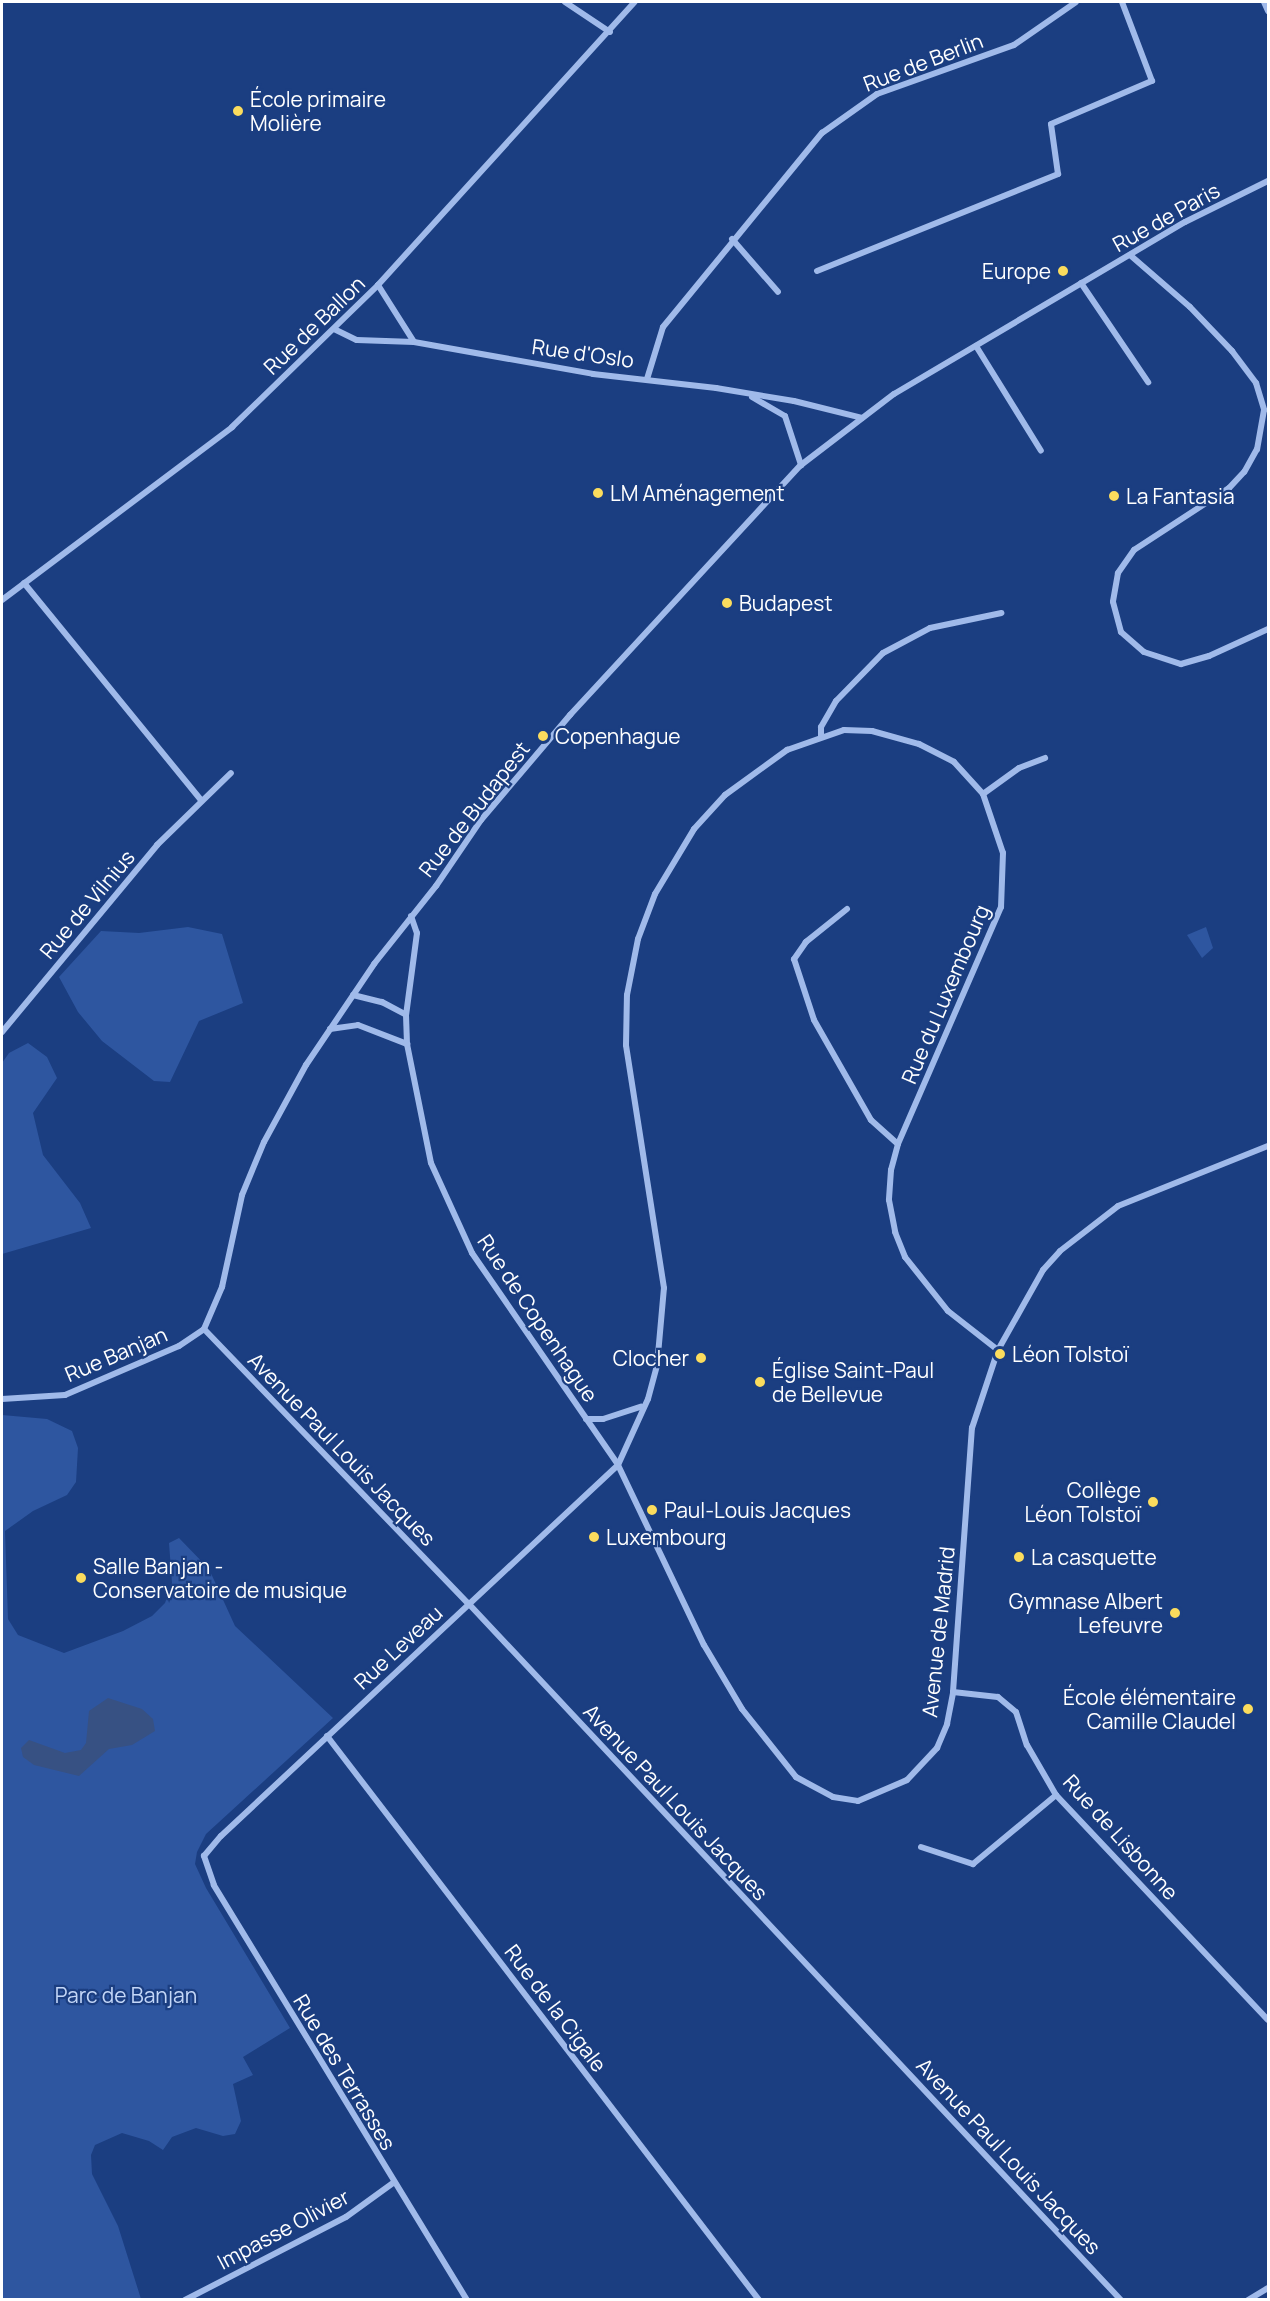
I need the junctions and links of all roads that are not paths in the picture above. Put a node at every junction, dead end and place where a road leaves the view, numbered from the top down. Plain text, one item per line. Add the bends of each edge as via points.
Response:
1 (565, 2) edge
2 (635, 2) edge
3 (1076, 2) edge
4 (1122, 2) edge
5 (1264, 2) edge
6 (1269, 11) edge
7 (610, 32) junction
8 (1269, 181) edge
9 (732, 239) junction
10 (1130, 255) junction
11 (817, 271) dead end
12 (1081, 283) junction
13 (378, 285) junction
14 (778, 292) dead end
15 (334, 329) junction
16 (414, 342) junction
17 (976, 346) junction
18 (647, 379) junction
19 (1148, 382) dead end
20 (894, 394) joint
21 (748, 395) junction
22 (862, 418) junction
23 (1041, 451) dead end
24 (801, 465) junction
25 (24, 583) junction
26 (2, 600) edge
27 (1001, 614) dead end
28 (1269, 629) edge
29 (821, 737) junction
30 (1045, 758) dead end
31 (231, 773) dead end
32 (983, 794) junction
33 (201, 800) junction
34 (847, 909) dead end
35 (411, 916) junction
36 (353, 994) junction
37 (406, 1015) junction
38 (330, 1029) junction
39 (2, 1032) edge
40 (407, 1044) junction
41 (898, 1144) junction
42 (1269, 1146) edge
43 (204, 1329) junction
44 (998, 1350) junction
45 (2, 1399) edge
46 (641, 1407) junction
47 (586, 1419) junction
48 (618, 1465) junction
49 (468, 1603) junction
50 (953, 1692) junction
51 (327, 1736) junction
52 (1056, 1795) junction
53 (921, 1847) dead end
54 (204, 1856) joint
55 (1267, 2017) edge
56 (393, 2183) junction
57 (1269, 2288) edge
58 (185, 2300) edge
59 (467, 2300) edge
60 (759, 2300) edge
61 (1121, 2300) edge
62 (1248, 2300) edge

1 - 7 street
2 - 7 street, Rue de Ballon
3 - 9 street, Rue de Berlin via 1014,45 877,94 844,114 822,133
4 - 11 street via 1152,81 1051,124 1058,174
5 - 6 street
7 - 13 street, Rue de Ballon
8 - 10 street, Rue de Paris via 1185,222
9 - 14 street
9 - 18 street, Rue de Berlin via 663,327
10 - 12 street, Rue de Paris
10 - 28 street via 1190,307 1232,351 1256,383 1264,410 1257,448 1244,472 1229,488 1134,550 1118,573 1113,602 1121,632 1144,652 1182,664
12 - 17 street, Rue de Paris
12 - 19 street
13 - 15 street, Rue de Ballon
13 - 16 street
15 - 16 street, Rue d'Oslo via 357,339
15 - 25 street, Rue de Ballon via 232,428
16 - 18 street, Rue d'Oslo via 593,374
17 - 20 street, Rue de Paris
17 - 23 street
18 - 21 street, Rue d'Oslo
20 - 22 street, Rue de Budapest
21 - 22 street, Rue d'Oslo via 794,401
21 - 24 street, Rue d'Oslo via 784,416
22 - 24 street, Rue de Budapest
24 - 35 street, Rue de Budapest via 570,715 481,820
25 - 26 street, Rue de Ballon
25 - 33 street
27 - 29 street via 930,628 883,653 836,701 821,727
29 - 32 street, Rue du Luxembourg via 844,730 872,731 919,744 954,762
29 - 46 street, Rue du Luxembourg via 787,750 725,795 694,829 655,894 638,939 627,995 626,1045 664,1288 657,1366 648,1399
30 - 32 street via 1019,768
31 - 33 street, Rue de Vilnius
32 - 41 street, Rue du Luxembourg via 1003,853 1001,907
33 - 39 street, Rue de Vilnius via 157,845
34 - 41 street via 806,942 794,959 814,1020 871,1120
35 - 36 street, Rue de Budapest
35 - 37 street, Rue de Copenhague via 417,933
36 - 37 street via 382,1002
36 - 38 street, Rue de Budapest
37 - 40 street, Rue de Copenhague
38 - 40 street via 358,1025
38 - 43 street, Rue de Budapest via 264,1142 242,1196 222,1287
40 - 47 street, Rue de Copenhague via 431,1163 472,1253
41 - 44 street, Rue du Luxembourg via 889,1200 895,1233 905,1257 948,1311
42 - 44 street, Avenue de Madrid via 1118,1206 1060,1251 1043,1270
43 - 45 street, Rue Banjan via 179,1346 65,1395
43 - 49 street, Avenue Paul Louis Jacques
44 - 50 street, Avenue de Madrid via 972,1428
46 - 47 street via 603,1419
46 - 48 street, Rue du Luxembourg
47 - 48 street, Rue de Copenhague
48 - 49 street, Rue Leveau
48 - 50 street, Avenue de Madrid via 704,1645 742,1709 796,1777 813,1789 858,1801 907,1780 937,1748 947,1724
49 - 51 street, Rue Leveau
49 - 61 street, Avenue Paul Louis Jacques
50 - 52 street, Rue de Lisbonne via 998,1697 1016,1712 1027,1745
51 - 54 street, Rue Leveau
51 - 60 street, Rue de la Cigale
52 - 53 street via 973,1864
52 - 55 street, Rue de Lisbonne
54 - 56 street, Rue des Terrasses via 214,1885
56 - 58 street, Impasse Olivier via 346,2217
56 - 59 street, Rue des Terrasses
57 - 62 street

